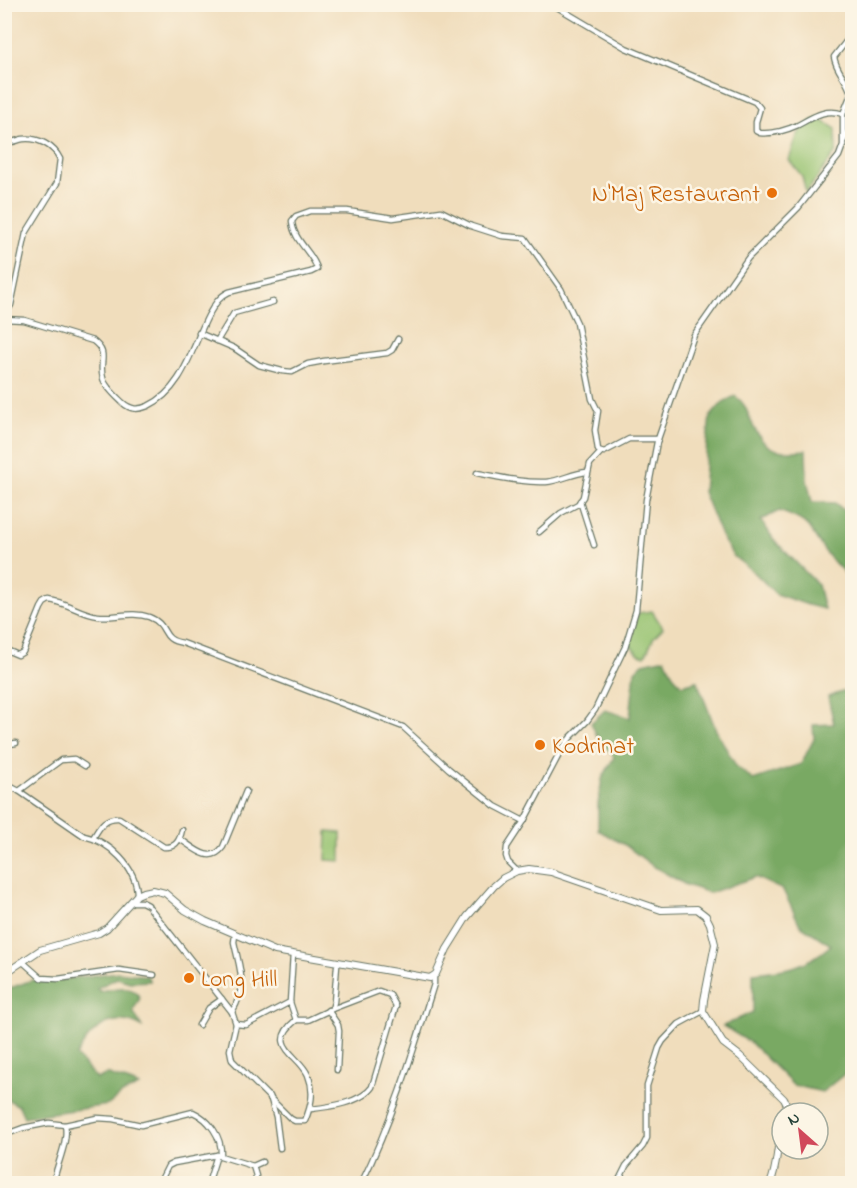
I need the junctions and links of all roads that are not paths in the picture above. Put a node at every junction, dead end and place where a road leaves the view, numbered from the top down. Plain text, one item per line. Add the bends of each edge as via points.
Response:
1 (552, 4) edge
2 (852, 34) edge
3 (843, 114) junction
4 (852, 123) edge
5 (6, 142) edge
6 (843, 145) junction
7 (4, 149) edge
8 (273, 302) dead end
9 (4, 318) edge
10 (199, 333) junction
11 (398, 339) dead end
12 (217, 341) junction
13 (658, 439) junction
14 (601, 452) junction
15 (477, 472) dead end
16 (587, 472) junction
17 (580, 501) junction
18 (539, 532) dead end
19 (594, 545) dead end
20 (4, 649) edge
21 (16, 743) dead end
22 (4, 745) edge
23 (85, 766) dead end
24 (4, 783) edge
25 (19, 790) junction
26 (246, 791) dead end
27 (524, 821) junction
28 (182, 830) dead end
29 (93, 838) junction
30 (180, 839) junction
31 (517, 871) junction
32 (137, 895) junction
33 (131, 902) junction
34 (236, 935) junction
35 (293, 954) junction
36 (23, 962) junction
37 (337, 966) dead end
38 (4, 974) edge
39 (154, 975) dead end
40 (434, 976) junction
41 (222, 999) junction
42 (290, 1002) junction
43 (330, 1009) junction
44 (703, 1011) junction
45 (232, 1012) junction
46 (296, 1020) junction
47 (236, 1024) junction
48 (199, 1025) dead end
49 (337, 1070) dead end
50 (270, 1096) junction
51 (785, 1101) edge
52 (311, 1110) junction
53 (65, 1125) junction
54 (4, 1135) edge
55 (280, 1148) dead end
56 (219, 1155) junction
57 (777, 1161) edge
58 (262, 1162) dead end
59 (253, 1166) junction
60 (53, 1184) edge
61 (159, 1184) edge
62 (208, 1184) edge
63 (255, 1184) edge
64 (361, 1184) edge
65 (618, 1184) edge
66 (770, 1184) edge

1 - 3 street via 626,48 755,102 760,108 756,131 760,133 789,128 819,114
2 - 3 street via 834,57 851,94
3 - 6 street
4 - 6 street
5 - 7 street
5 - 9 street via 34,140 52,148 60,159 57,183 26,233 11,304
6 - 13 street via 806,199 748,258 698,328
8 - 12 street via 234,313
9 - 10 street via 93,340 103,352 105,384 136,410 153,404 173,386
10 - 12 street
10 - 14 street via 223,295 316,269 293,229 296,216 310,211 347,211 393,218 441,211 502,236 525,238 561,289 577,323 592,399 598,411 596,446
11 - 12 street via 387,353 308,364 292,372 263,367
13 - 14 street via 629,439
13 - 27 street via 646,500 636,610 625,647 595,710 562,749
14 - 16 street
15 - 16 street via 548,482
16 - 17 street
17 - 18 street
17 - 19 street
20 - 27 street via 13,655 23,652 41,608 50,600 95,616 148,616 162,626 173,642 253,668 403,727 495,806
21 - 22 street
23 - 25 street via 75,759 61,760
24 - 25 street
25 - 29 street via 84,836
26 - 30 street via 219,854 207,856
27 - 31 street via 506,852 508,862
28 - 30 street
29 - 30 street via 105,820 112,818 164,847 169,848
29 - 32 street via 124,863
31 - 40 main road via 503,878 467,917
31 - 44 main road via 551,872 661,910 691,908 702,912 710,924 715,945
32 - 33 main road
32 - 34 main road via 144,891 165,893 185,910
33 - 36 main road via 99,933 40,950
33 - 41 street via 149,906
34 - 35 main road
34 - 45 street via 243,984
35 - 40 main road
35 - 42 street
36 - 38 main road
36 - 39 street via 41,978 119,970
37 - 43 street
40 - 64 street via 408,1071
41 - 45 street
41 - 48 street via 209,1008
42 - 46 street
42 - 47 street via 246,1025
43 - 46 street via 308,1020
43 - 49 street via 339,1031
43 - 52 street via 380,991 390,995 396,1006 369,1092
44 - 51 main road via 723,1043
44 - 65 street via 679,1024 659,1048 647,1086 647,1138
45 - 47 street
46 - 52 street via 284,1044 309,1077
47 - 50 street via 230,1050 232,1060
50 - 52 street via 296,1121 305,1121
50 - 55 street
53 - 54 street via 49,1123
53 - 56 street via 105,1118 141,1125 193,1112 209,1123 220,1143
53 - 60 street via 67,1137
56 - 59 street
56 - 61 street via 174,1163 168,1166
56 - 62 street
57 - 66 main road
58 - 59 street
59 - 63 street

